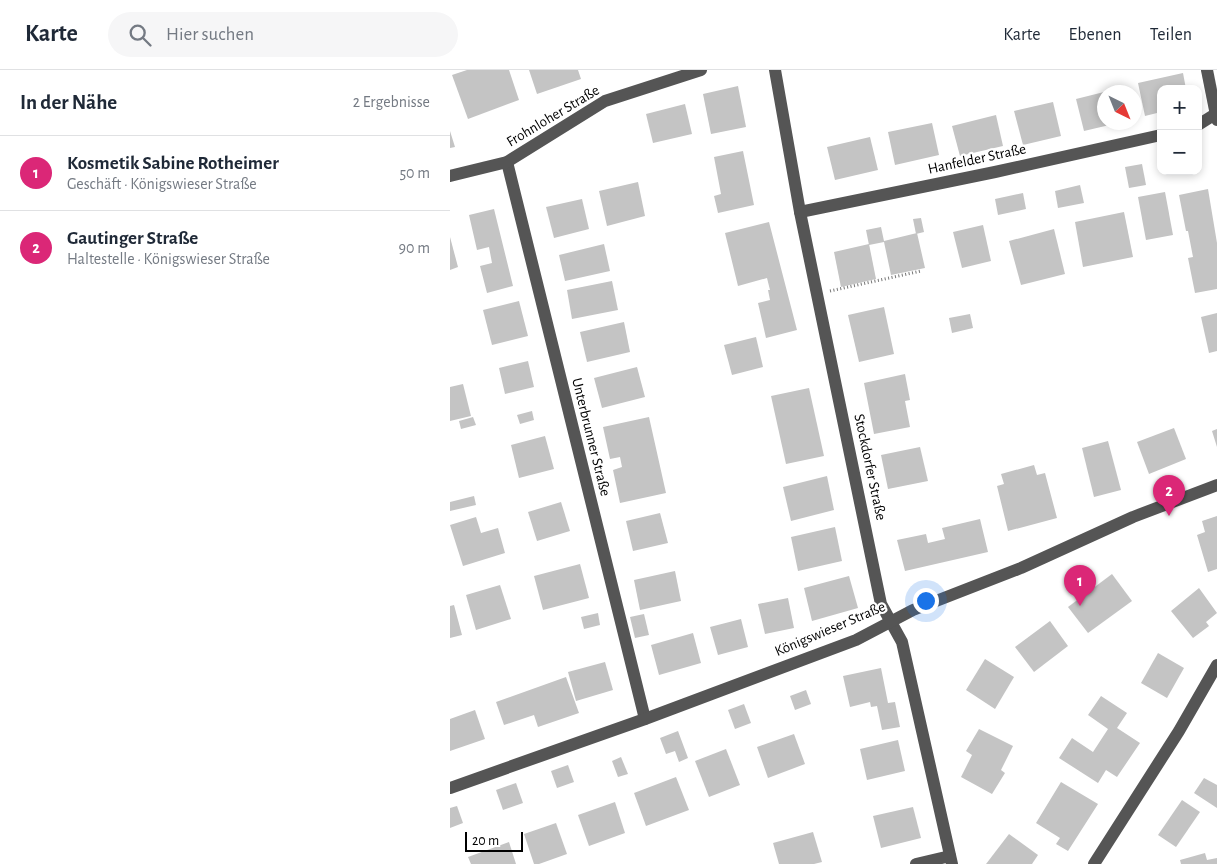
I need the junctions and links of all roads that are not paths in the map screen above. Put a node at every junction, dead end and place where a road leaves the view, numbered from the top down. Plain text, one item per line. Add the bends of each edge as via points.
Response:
1 (701, 70) edge
2 (775, 70) edge
3 (1207, 70) edge
4 (1217, 116) edge
5 (1202, 123) edge
6 (1157, 136) edge
7 (507, 162) junction
8 (450, 176) edge
9 (800, 212) junction
10 (1217, 484) edge
11 (892, 622) junction
12 (1217, 665) edge
13 (644, 719) junction
14 (450, 788) edge
15 (951, 860) edge
16 (916, 864) edge
17 (1094, 864) edge

1 - 7 street, Frohnloher Straße via 605,101
2 - 9 street, Stockdorfer Straße
3 - 4 street
4 - 5 street
6 - 9 street, Hanfelder Straße
7 - 8 street, Frohnloher Straße
7 - 13 street, Unterbrunner Straße
9 - 11 street, Stockdorfer Straße via 881,604
10 - 11 street, Königswieser Straße via 1133,517 1021,568 913,610
11 - 13 street, Königswieser Straße via 856,640
11 - 15 street, Stockdorfer Straße via 902,642
12 - 17 street
13 - 14 street, Königswieser Straße
15 - 16 street

